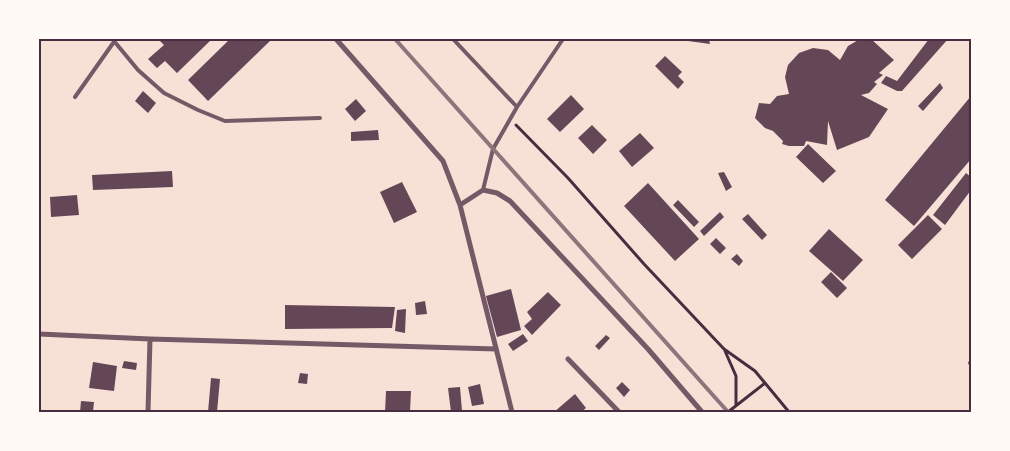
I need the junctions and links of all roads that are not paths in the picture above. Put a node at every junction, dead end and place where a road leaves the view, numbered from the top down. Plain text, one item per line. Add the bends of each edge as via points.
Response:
1 (336, 39) edge
2 (453, 39) edge
3 (563, 39) edge
4 (115, 40) edge
5 (75, 97) dead end
6 (517, 107) junction
7 (320, 118) dead end
8 (483, 190) junction
9 (460, 205) junction
10 (39, 334) edge
11 (150, 339) junction
12 (496, 349) junction
13 (568, 359) dead end
14 (148, 412) edge
15 (512, 412) edge
16 (619, 412) edge
17 (702, 412) edge

1 - 9 street via 444,161
2 - 6 lane
3 - 6 lane
4 - 5 lane
4 - 7 lane via 138,70 164,93 225,121
6 - 8 lane via 493,149
8 - 9 street
8 - 17 street via 498,193 510,201
9 - 12 street
10 - 11 street
11 - 12 street
11 - 14 street
12 - 15 street
13 - 16 street

